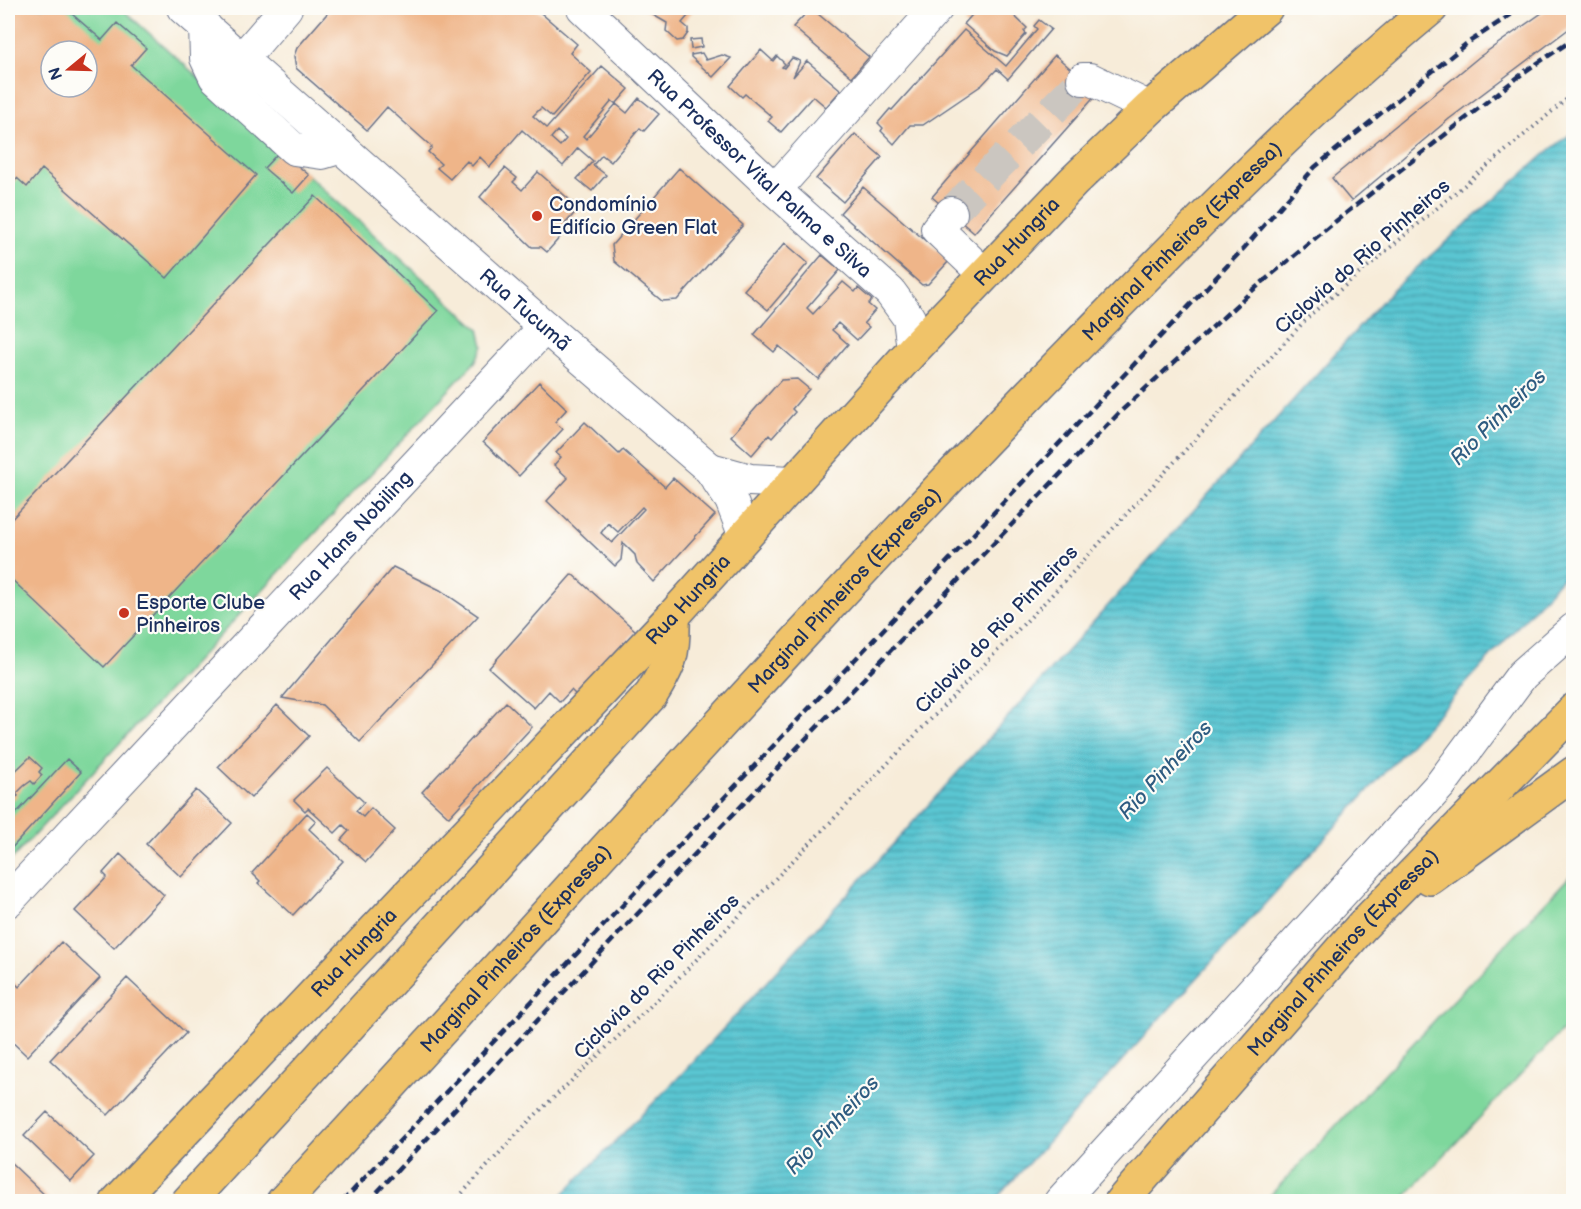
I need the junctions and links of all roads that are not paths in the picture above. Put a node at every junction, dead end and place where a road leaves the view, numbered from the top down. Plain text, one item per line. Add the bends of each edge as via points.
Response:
1 (286, 8) edge
2 (583, 8) edge
3 (937, 8) edge
4 (1239, 8) edge
5 (1266, 8) edge
6 (1431, 8) edge
7 (194, 17) edge
8 (242, 59) junction
9 (1208, 59) junction
10 (1083, 80) dead end
11 (1150, 108) junction
12 (342, 147) junction
13 (775, 190) junction
14 (951, 213) tunnel mouth
15 (985, 275) junction
16 (545, 327) junction
17 (913, 350) junction
18 (710, 469) junction
19 (792, 482) junction
20 (744, 534) junction
21 (673, 616) junction
22 (1574, 629) edge
23 (1574, 710) edge
24 (1574, 773) edge
25 (8, 901) edge
26 (1362, 926) junction
27 (117, 1202) edge
28 (188, 1202) edge
29 (283, 1202) edge
30 (1060, 1202) edge
31 (1121, 1202) edge

1 - 8 street
2 - 13 street, Rua Professor Vital Palma e Silva
3 - 13 street
4 - 9 street
5 - 9 highway, Rua Hungria
6 - 29 highway, Marginal Pinheiros (Expressa) via 1368,60 1224,196 985,439 628,822
7 - 8 street, Rua Tucumã
7 - 12 street, Rua Tucumã via 215,77 294,149 322,153
8 - 12 street, Rua Tucumã
9 - 11 highway, Rua Hungria
10 - 11 street via 1090,79
11 - 15 highway, Rua Hungria
12 - 16 street, Rua Tucumã
13 - 17 street, Rua Professor Vital Palma e Silva via 901,304 909,318
14 - 15 street via 937,229
15 - 17 highway, Rua Hungria
16 - 18 street, Rua Tucumã
16 - 25 street, Rua Hans Nobiling
17 - 19 highway, Rua Hungria
18 - 19 street, Rua Tucumã via 750,480
18 - 20 street, Rua Tucumã via 731,500
19 - 20 highway, Rua Hungria
20 - 21 highway, Rua Hungria
21 - 27 highway, Rua Hungria
21 - 28 highway via 674,644 669,667 651,695
22 - 30 street via 1522,675 1441,784
23 - 26 highway, Marginal Pinheiros (Expressa)
24 - 26 highway
26 - 31 highway, Marginal Pinheiros (Expressa)

